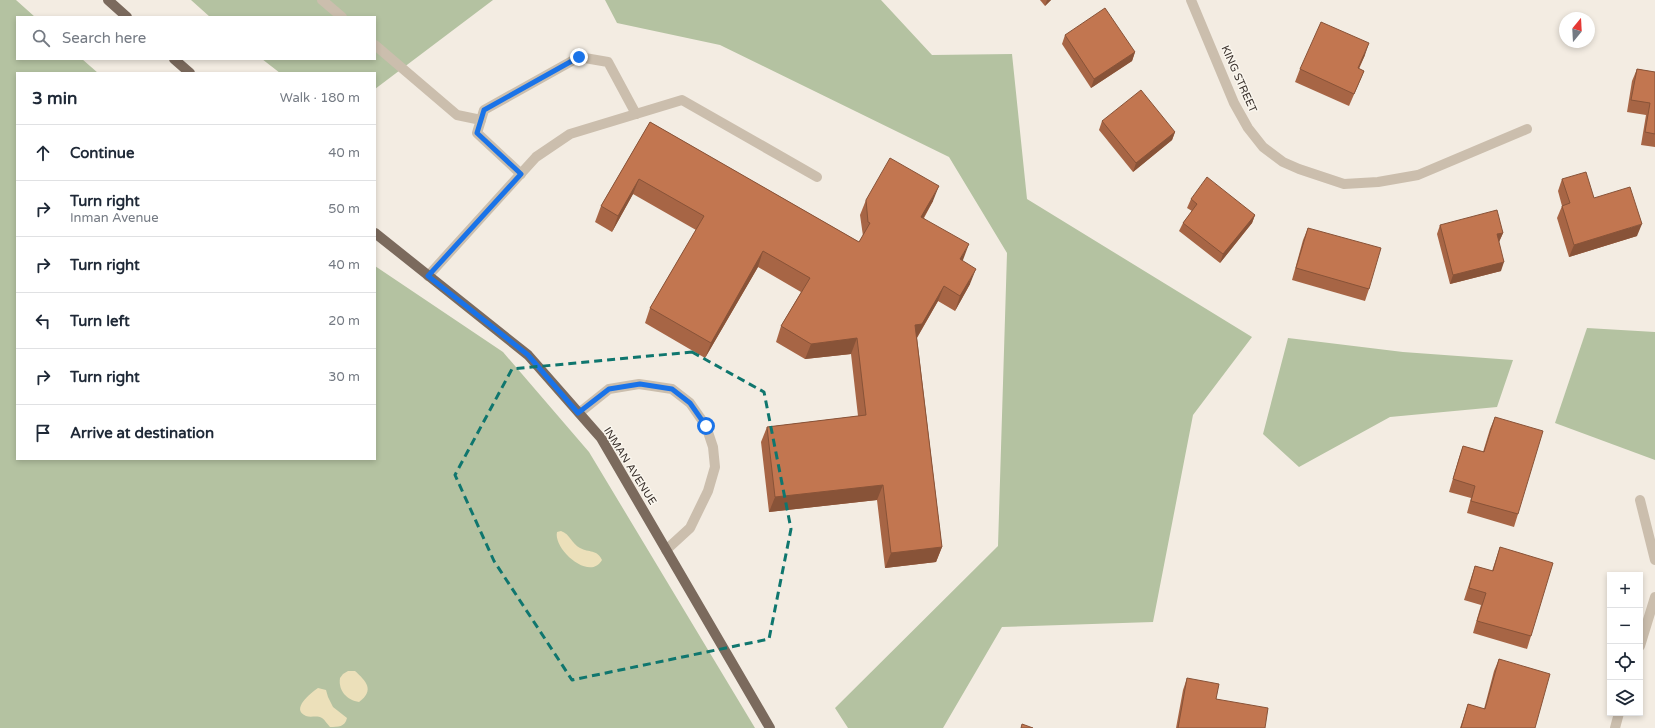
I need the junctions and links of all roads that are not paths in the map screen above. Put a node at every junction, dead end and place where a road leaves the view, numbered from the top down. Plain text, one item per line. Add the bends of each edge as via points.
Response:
1 (108, 0) edge
2 (322, 0) edge
3 (1192, 0) edge
4 (126, 16) edge
5 (341, 16) edge
6 (376, 46) edge
7 (175, 60) edge
8 (189, 72) edge
9 (636, 114) junction
10 (481, 120) junction
11 (1527, 129) dead end
12 (521, 174) junction
13 (817, 177) dead end
14 (376, 235) edge
15 (428, 276) junction
16 (578, 413) junction
17 (1640, 500) dead end
18 (666, 550) junction
19 (1655, 560) edge
20 (1655, 597) edge
21 (1641, 644) edge
22 (1618, 716) edge
23 (770, 728) edge
24 (1614, 728) edge

1 - 4 main road
2 - 5 street
3 - 11 street, KING STREET via 1234,103 1248,128 1263,147 1283,162 1299,169 1344,184 1378,182 1418,175
6 - 10 street via 457,115
7 - 8 main road
9 - 10 street via 608,62 579,57 484,110
9 - 12 street via 570,134 536,157
9 - 13 street via 682,100
10 - 12 street via 477,133
12 - 15 street
14 - 15 main road, INMAN AVENUE
15 - 16 main road, INMAN AVENUE via 528,355
16 - 18 main road, INMAN AVENUE via 601,438
16 - 18 street via 609,389 640,384 672,389 690,403 706,426 713,446 714,467 708,491 690,528
17 - 19 street
18 - 23 main road, INMAN AVENUE
20 - 21 street
22 - 24 street

